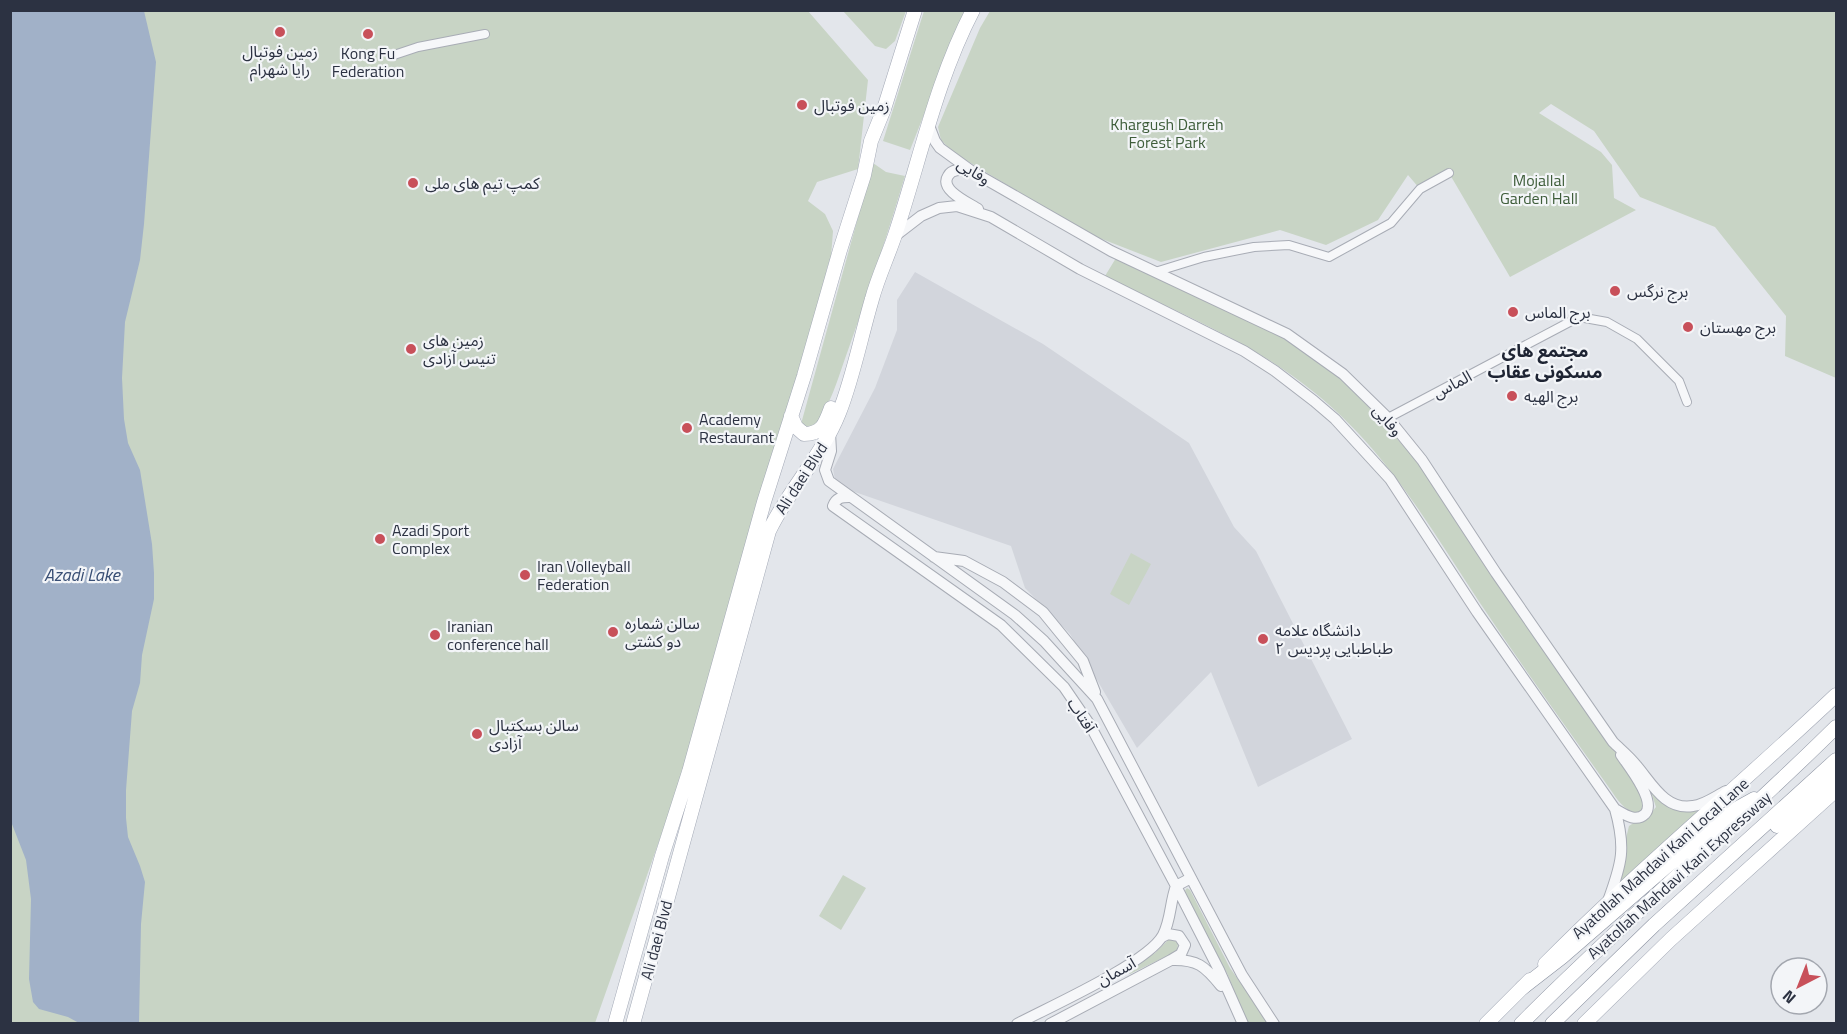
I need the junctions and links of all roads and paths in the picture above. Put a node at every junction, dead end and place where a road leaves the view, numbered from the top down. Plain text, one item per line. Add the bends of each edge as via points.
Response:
1 (915, 10) edge
2 (973, 10) edge
3 (485, 34) dead end
4 (391, 56) dead end
5 (928, 123) junction
6 (973, 172) junction
7 (1449, 172) dead end
8 (991, 217) junction
9 (895, 236) junction
10 (1155, 272) junction
11 (857, 351) junction
12 (1688, 402) dead end
13 (791, 416) junction
14 (1388, 418) junction
15 (830, 433) junction
16 (849, 497) junction
17 (932, 556) junction
18 (1836, 695) edge
19 (1098, 701) junction
20 (1836, 727) edge
21 (1613, 742) junction
22 (1836, 760) edge
23 (1836, 775) edge
24 (1742, 782) junction
25 (1777, 786) junction
26 (1836, 790) edge
27 (1615, 808) junction
28 (1739, 848) junction
29 (1191, 878) junction
30 (1176, 886) junction
31 (1607, 904) junction
32 (1162, 937) junction
33 (1171, 960) junction
34 (1522, 988) junction
35 (1232, 1000) junction
36 (615, 1023) edge
37 (633, 1023) edge
38 (1017, 1023) edge
39 (1050, 1023) edge
40 (1243, 1023) edge
41 (1274, 1023) edge
42 (1486, 1023) edge
43 (1521, 1023) edge
44 (1552, 1023) edge
45 (1584, 1023) edge

1 - 13 main road, Ali daei Blvd via 871,141
2 - 5 main road, Ali daei Blvd via 959,36
3 - 4 street
5 - 6 street, وفایی via 940,148
5 - 9 main road, Ali daei Blvd
6 - 8 street via 954,170 946,179 947,186
6 - 10 street, وفایی via 1086,238
7 - 10 street via 1419,189 1391,223 1329,257 1288,245 1254,247
8 - 9 street via 957,206 939,208
8 - 27 street via 1080,269 1244,351 1335,419 1390,479
9 - 11 main road, Ali daei Blvd
10 - 14 street, وفایی via 1287,334 1343,374
11 - 13 main road via 820,430 804,434
11 - 15 main road, Ali daei Blvd
12 - 14 street, الماس via 1679,381 1637,339 1607,322 1579,317
13 - 36 main road, Ali daei Blvd
14 - 21 street, وفایی via 1428,470
15 - 16 street, آفتاب via 831,451 825,470 829,481
15 - 37 main road, Ali daei Blvd via 780,507 770,531
16 - 17 street, آفتاب
16 - 30 street, آفتاب via 840,497 833,506 1001,624 1064,687 1090,725
17 - 19 street, آفتاب via 1015,615
17 - 19 street via 964,561 1004,582 1043,612 1083,661
18 - 24 main road, Ayatollah Mahdavi Kani Local Lane
19 - 29 street, آفتاب
20 - 25 main road, Ayatollah Mahdavi Kani Expressway
21 - 24 street, وفایی via 1661,796 1677,805 1696,806
21 - 27 street via 1649,804 1647,812 1632,818
22 - 28 main road, Ayatollah Mahdavi Kani Expressway
23 - 28 main road via 1764,838
24 - 31 main road, Ayatollah Mahdavi Kani Local Lane
25 - 34 main road via 1727,814
25 - 43 main road, Ayatollah Mahdavi Kani Expressway via 1647,902
26 - 45 main road
27 - 31 street via 1622,852
28 - 44 main road, Ayatollah Mahdavi Kani Expressway
29 - 30 street
29 - 41 street, آفتاب via 1242,975
30 - 32 street
30 - 35 street, آفتاب
31 - 34 main road, Ayatollah Mahdavi Kani Local Lane
32 - 33 street via 1174,934 1184,943 1180,954
32 - 38 street, آسمان via 1132,963
33 - 35 street via 1186,959 1200,964
33 - 39 street, آسمان
34 - 42 main road, Ayatollah Mahdavi Kani Local Lane
35 - 40 street, آفتاب

